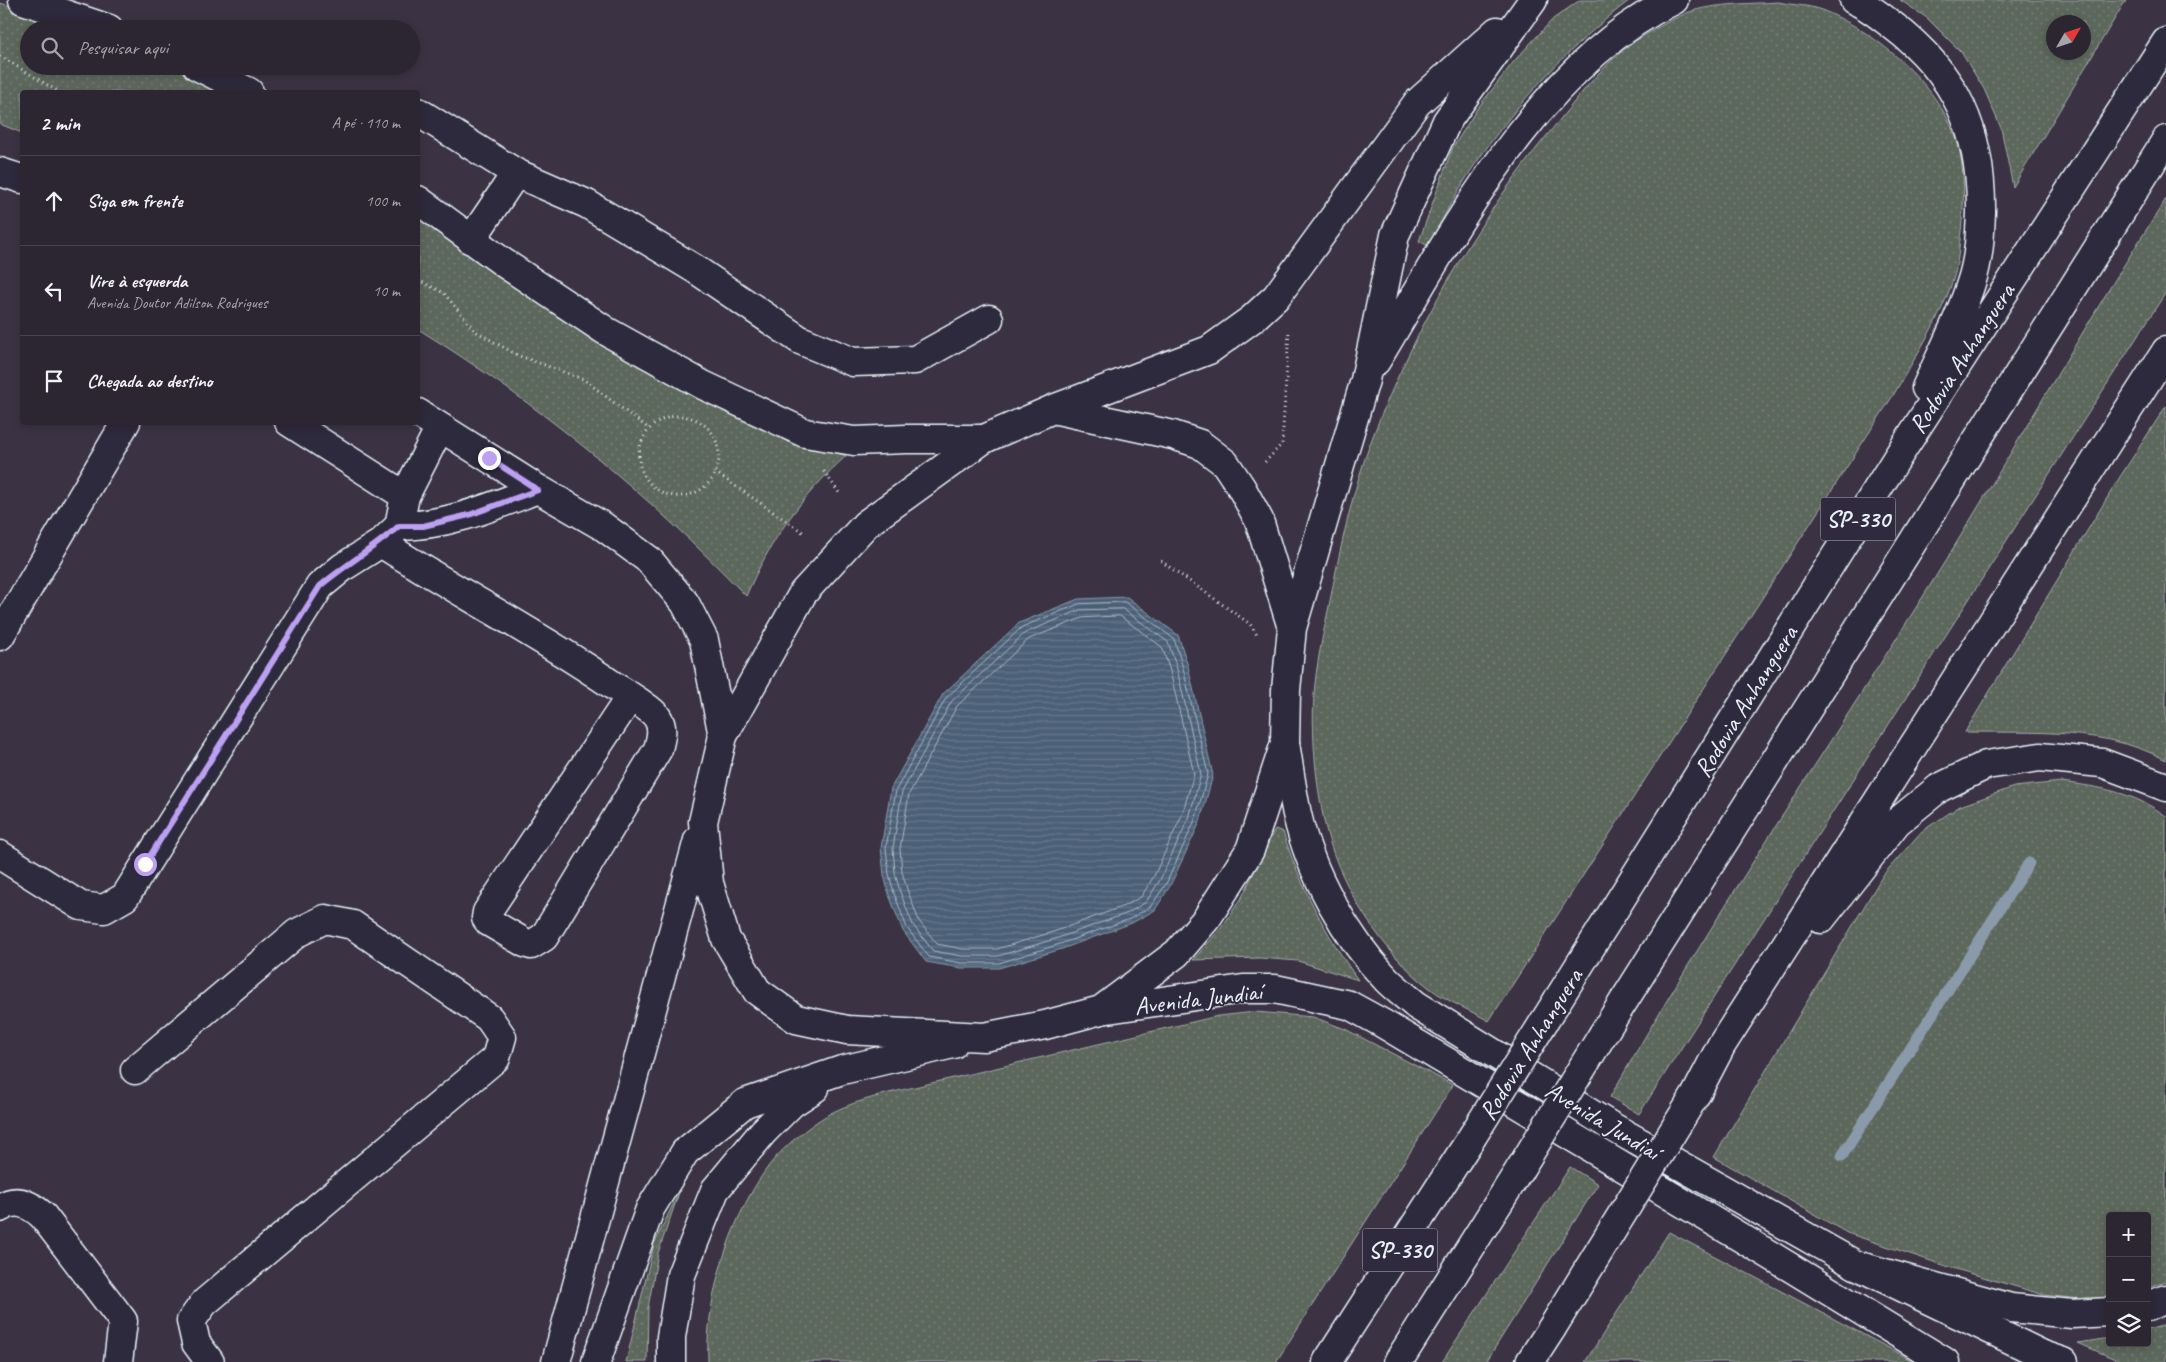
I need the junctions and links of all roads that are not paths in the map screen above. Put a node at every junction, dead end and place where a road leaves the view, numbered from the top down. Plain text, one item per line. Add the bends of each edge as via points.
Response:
1 (22, 0) edge
2 (1532, 0) edge
3 (1674, 0) edge
4 (1854, 0) edge
5 (82, 20) edge
6 (2166, 42) edge
7 (216, 75) edge
8 (245, 90) edge
9 (420, 113) edge
10 (2166, 140) edge
11 (0, 172) edge
12 (516, 173) junction
13 (20, 178) edge
14 (420, 202) edge
15 (471, 240) junction
16 (989, 319) dead end
17 (2166, 351) edge
18 (1365, 380) junction
19 (1053, 409) junction
20 (429, 420) edge
21 (124, 425) edge
22 (294, 425) edge
23 (984, 439) junction
24 (1897, 458) junction
25 (538, 490) junction
26 (405, 496) junction
27 (390, 534) junction
28 (1292, 628) junction
29 (0, 636) edge
30 (630, 696) junction
31 (723, 736) junction
32 (1285, 743) junction
33 (2166, 787) edge
34 (703, 822) junction
35 (0, 855) edge
36 (1101, 1010) junction
37 (984, 1037) junction
38 (1721, 1046) junction
39 (135, 1070) dead end
40 (842, 1070) junction
41 (0, 1208) edge
42 (1856, 1265) junction
43 (2166, 1299) edge
44 (2151, 1305) edge
45 (2106, 1312) edge
46 (118, 1362) edge
47 (210, 1362) edge
48 (555, 1362) edge
49 (596, 1362) edge
50 (671, 1362) edge
51 (1327, 1362) edge
52 (1398, 1362) edge
53 (1530, 1362) edge
54 (1945, 1362) edge
55 (2064, 1362) edge

1 - 5 main road
2 - 18 main road via 1447,121 1395,235
2 - 19 main road via 1416,103 1276,297 1252,319 1209,350
3 - 18 main road via 1620,32 1584,62 1503,156 1455,228
4 - 24 main road via 1898,30 1928,57 1950,85 1967,118 1977,156 1981,196 1980,243 1971,283
6 - 24 main road, Rodovia Anhanguera / SP-330
7 - 8 main road
9 - 12 main road
10 - 52 main road, SP-330, bridge
11 - 13 main road
12 - 15 main road
12 - 16 main road via 586,204 695,269 800,340 853,362 915,360
14 - 15 main road
15 - 23 main road via 606,331 703,385 804,433 854,441
17 - 38 main road
18 - 28 main road
19 - 23 main road
19 - 28 main road via 1165,433 1200,444 1225,463 1259,520
20 - 25 main road
20 - 26 main road
21 - 29 main road
22 - 26 main road
23 - 31 main road via 866,524 809,586
24 - 51 main road, Rodovia Anhanguera / SP-330, bridge via 1472,1137
25 - 27 main road via 469,515
25 - 31 main road via 604,526 649,560 685,603 704,640
26 - 27 main road
27 - 30 main road via 440,581
27 - 35 main road via 320,586 125,897 104,909 81,906
28 - 32 main road
30 - 30 main road via 487,912 489,922 525,943 531,945 544,938 658,749 662,733 657,716
31 - 34 main road
32 - 36 main road via 1250,850 1207,918 1177,953
32 - 42 main road, Avenida Jundiaí via 1298,816 1312,858 1332,904 1359,947 1388,981 1416,1005 1608,1125
33 - 38 main road via 2102,763 2040,758 1986,765 1939,788 1897,822
34 - 37 main road via 709,883 726,940 757,991 796,1019 847,1030
34 - 48 main road
36 - 37 main road via 1045,1026
36 - 54 main road, Avenida Jundiaí via 1243,989 1275,989 1349,1005
37 - 40 main road
38 - 53 main road, bridge via 1696,1094
39 - 47 main road via 297,933 325,919 353,925 489,1018 502,1037 496,1058 204,1303 191,1320 196,1343
40 - 49 main road via 745,1103 685,1152 650,1209
40 - 50 main road via 792,1103 762,1132 715,1190 681,1275 671,1337
41 - 46 main road via 18,1201 32,1206 43,1216 123,1322
42 - 45 main road via 2011,1308 2072,1314
42 - 55 main road, Avenida Jundiaí
43 - 44 main road

